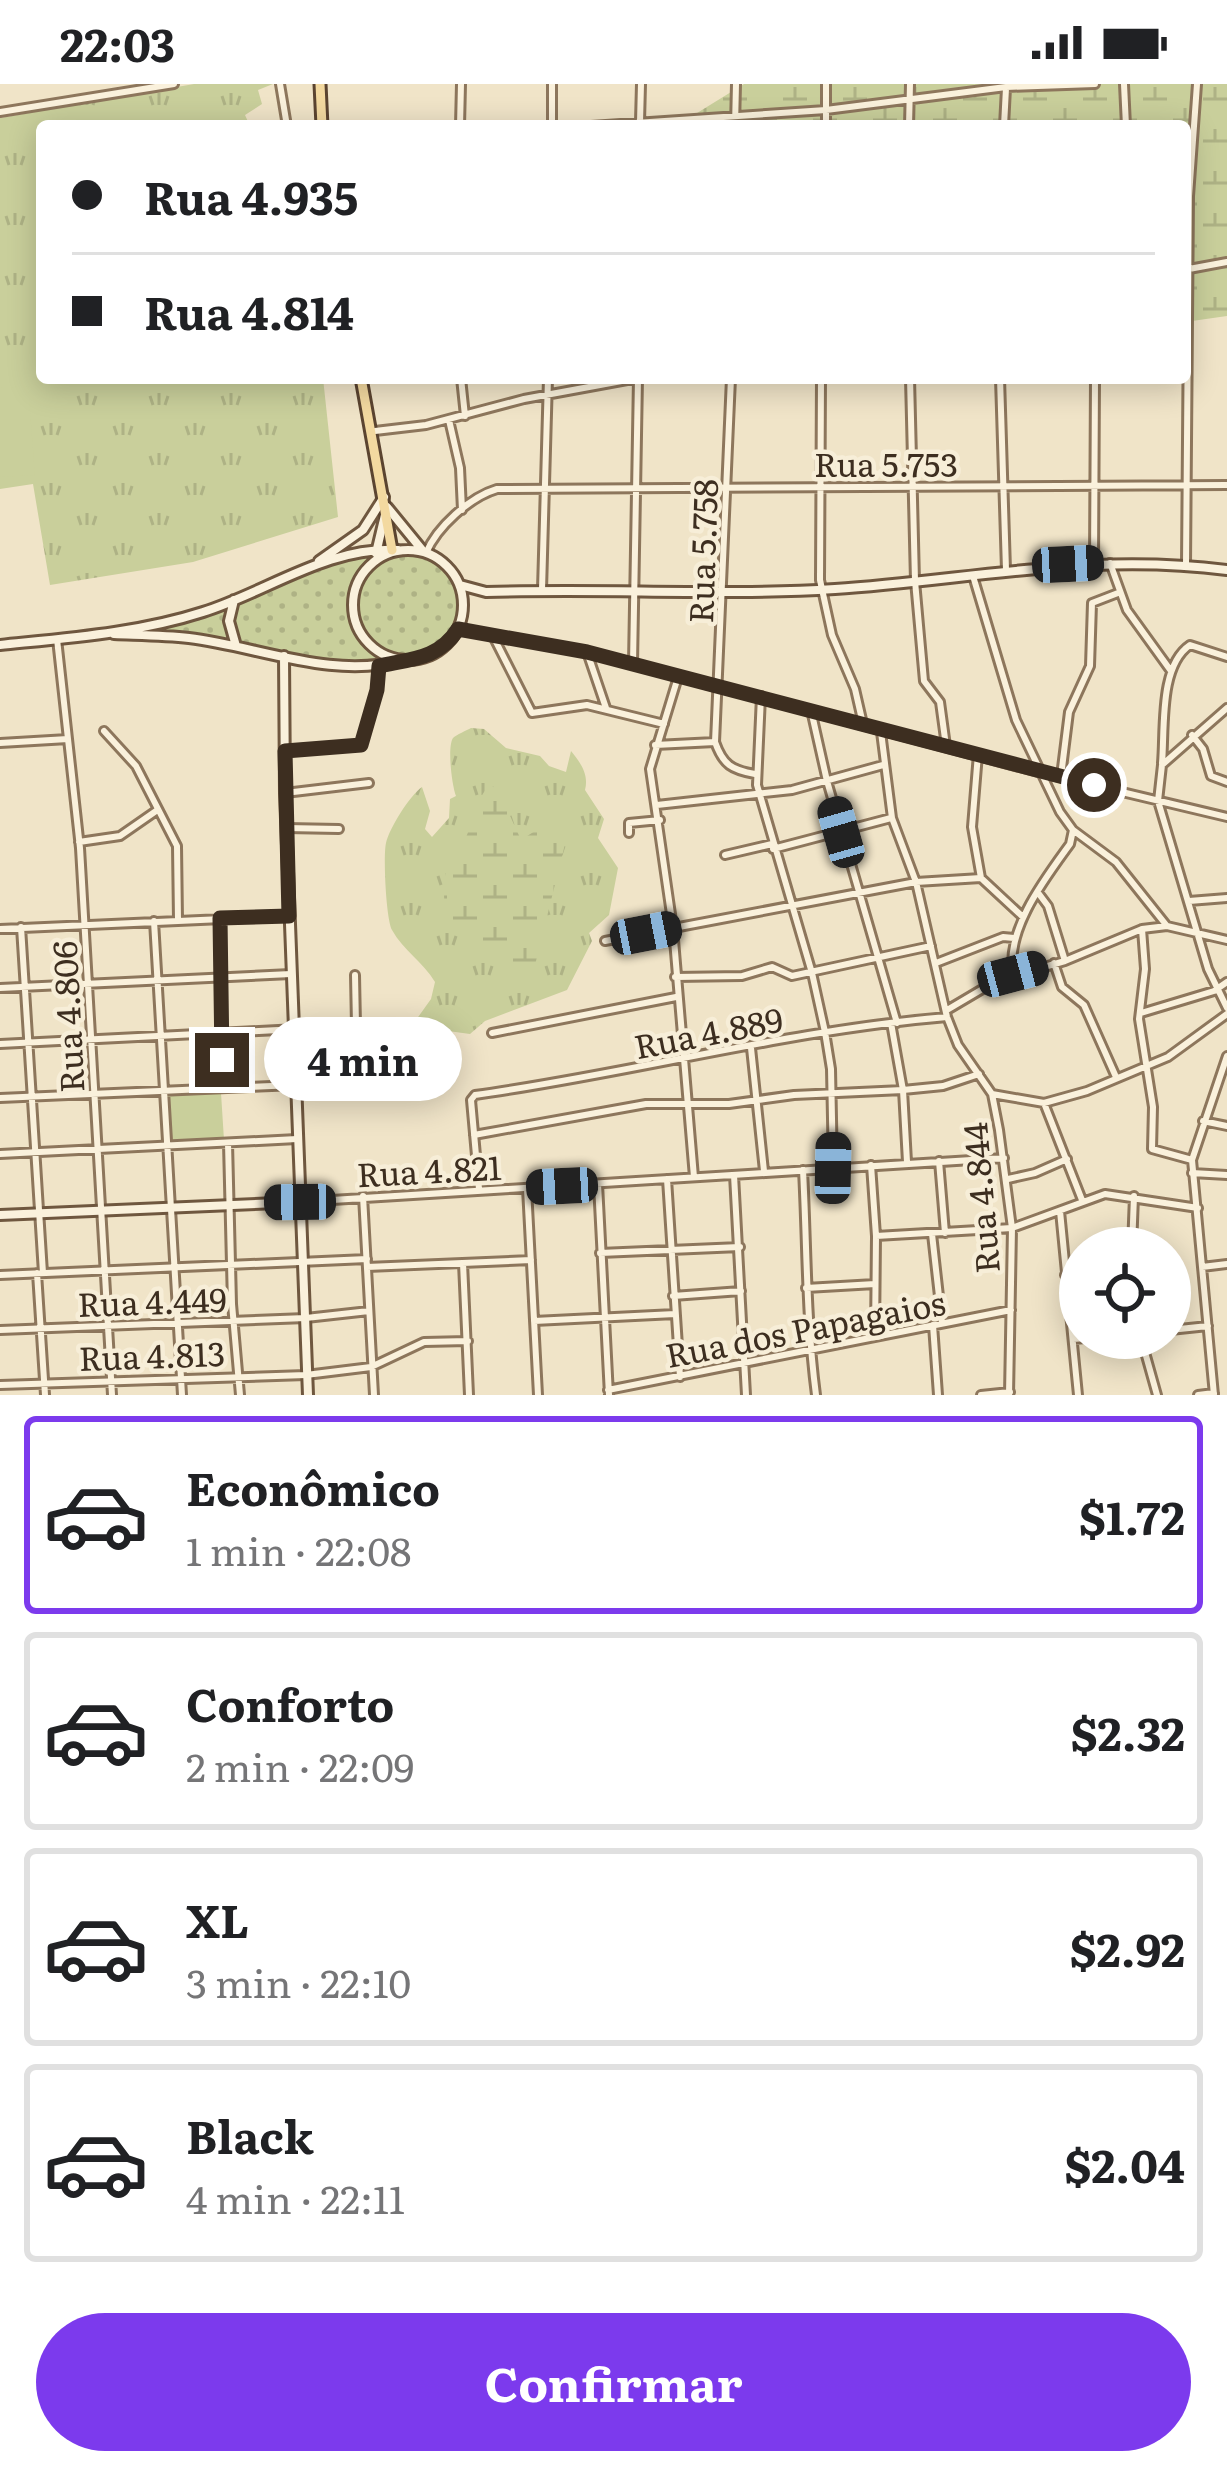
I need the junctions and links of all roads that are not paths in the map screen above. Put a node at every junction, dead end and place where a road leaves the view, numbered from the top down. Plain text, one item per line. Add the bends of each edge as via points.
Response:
1 (174, 84) edge
2 (280, 84) edge
3 (461, 84) edge
4 (552, 84) edge
5 (641, 84) edge
6 (736, 84) edge
7 (826, 84) edge
8 (910, 84) edge
9 (1096, 84) edge
10 (1124, 84) edge
11 (1197, 84) edge
12 (319, 85) edge
13 (1006, 86) edge
14 (908, 100) junction
15 (826, 110) junction
16 (0, 112) edge
17 (736, 116) junction
18 (286, 120) edge
19 (323, 120) edge
20 (460, 120) edge
21 (552, 120) edge
22 (640, 120) edge
23 (693, 120) edge
24 (736, 120) edge
25 (826, 120) edge
26 (909, 120) edge
27 (1004, 120) edge
28 (1126, 120) edge
29 (1191, 151) edge
30 (1227, 262) edge
31 (1191, 269) edge
32 (364, 384) edge
33 (364, 384) edge
34 (461, 384) edge
35 (548, 384) edge
36 (604, 384) edge
37 (638, 384) edge
38 (731, 384) edge
39 (820, 384) edge
40 (910, 384) edge
41 (1000, 384) edge
42 (1095, 384) edge
43 (1185, 384) edge
44 (548, 394) junction
45 (465, 416) junction
46 (449, 420) junction
47 (375, 431) junction
48 (1092, 485) junction
49 (1185, 485) junction
50 (1227, 485) edge
51 (636, 486) junction
52 (728, 486) junction
53 (819, 486) junction
54 (913, 486) junction
55 (544, 488) junction
56 (1002, 488) junction
57 (385, 501) junction
58 (462, 510) junction
59 (377, 549) junction
60 (395, 550) junction
61 (425, 552) junction
62 (375, 561) junction
63 (1094, 562) junction
64 (1110, 563) junction
65 (1186, 565) junction
66 (1006, 570) junction
67 (1227, 570) edge
68 (298, 572) junction
69 (973, 574) junction
70 (915, 580) junction
71 (460, 585) junction
72 (542, 590) junction
73 (634, 590) junction
74 (823, 590) junction
75 (724, 591) junction
76 (486, 592) junction
77 (1118, 593) junction
78 (234, 601) junction
79 (464, 604) junction
80 (458, 629) junction
81 (492, 632) junction
82 (99, 633) junction
83 (57, 638) junction
84 (0, 644) edge
85 (237, 647) junction
86 (587, 652) junction
87 (1227, 657) edge
88 (284, 659) junction
89 (408, 660) junction
90 (633, 664) junction
91 (379, 666) junction
92 (1171, 670) junction
93 (678, 676) junction
94 (720, 686) junction
95 (761, 696) junction
96 (606, 708) junction
97 (1227, 708) edge
98 (811, 710) junction
99 (664, 724) junction
100 (863, 724) junction
101 (881, 730) junction
102 (104, 731) dead end
103 (1192, 735) junction
104 (68, 739) junction
105 (0, 742) edge
106 (715, 742) junction
107 (655, 746) junction
108 (946, 746) junction
109 (285, 751) junction
110 (977, 754) junction
111 (884, 764) junction
112 (1162, 765) junction
113 (1038, 772) junction
114 (755, 774) junction
115 (1061, 777) junction
116 (826, 781) junction
117 (1227, 782) edge
118 (369, 783) dead end
119 (285, 793) junction
120 (759, 793) junction
121 (1158, 801) junction
122 (657, 805) junction
123 (157, 811) junction
124 (1227, 817) edge
125 (892, 818) junction
126 (660, 820) junction
127 (286, 828) junction
128 (339, 829) dead end
129 (1073, 830) junction
130 (841, 832) junction
131 (629, 833) dead end
132 (79, 842) junction
133 (772, 847) junction
134 (725, 855) dead end
135 (981, 878) junction
136 (916, 882) junction
137 (858, 892) junction
138 (1039, 894) junction
139 (1227, 898) edge
140 (1188, 902) junction
141 (793, 906) junction
142 (289, 916) junction
143 (1023, 917) junction
144 (220, 918) junction
145 (178, 920) junction
146 (154, 921) junction
147 (86, 925) junction
148 (1167, 926) junction
149 (21, 928) junction
150 (673, 928) junction
151 (1142, 928) junction
152 (0, 929) edge
153 (1198, 932) junction
154 (1014, 938) junction
155 (605, 940) dead end
156 (1227, 940) edge
157 (931, 946) junction
158 (878, 956) junction
159 (1065, 961) junction
160 (936, 963) junction
161 (1054, 963) junction
162 (812, 973) junction
163 (291, 974) junction
164 (1013, 974) junction
165 (355, 975) dead end
166 (221, 977) junction
167 (675, 977) junction
168 (156, 980) junction
169 (1227, 982) edge
170 (89, 983) junction
171 (0, 988) edge
172 (24, 988) junction
173 (1217, 989) junction
174 (676, 998) junction
175 (1227, 1011) edge
176 (1140, 1013) junction
177 (947, 1014) junction
178 (894, 1023) junction
179 (356, 1026) junction
180 (293, 1029) junction
181 (222, 1032) junction
182 (825, 1032) junction
183 (492, 1033) dead end
184 (159, 1034) junction
185 (91, 1040) junction
186 (26, 1042) junction
187 (0, 1044) edge
188 (751, 1048) junction
189 (1227, 1056) edge
190 (685, 1059) junction
191 (1146, 1066) junction
192 (979, 1074) junction
193 (358, 1076) dead end
194 (1116, 1077) junction
195 (295, 1085) junction
196 (223, 1088) junction
197 (903, 1090) junction
198 (161, 1091) junction
199 (832, 1093) junction
200 (92, 1094) junction
201 (992, 1094) junction
202 (30, 1097) junction
203 (0, 1098) edge
204 (759, 1100) junction
205 (687, 1102) junction
206 (1044, 1103) junction
207 (1203, 1121) junction
208 (1227, 1126) edge
209 (474, 1135) junction
210 (297, 1139) junction
211 (228, 1143) junction
212 (166, 1147) junction
213 (97, 1148) junction
214 (34, 1153) junction
215 (0, 1154) edge
216 (1004, 1158) junction
217 (1068, 1159) junction
218 (1192, 1160) junction
219 (940, 1161) junction
220 (907, 1162) junction
221 (871, 1165) junction
222 (833, 1168) junction
223 (803, 1170) junction
224 (764, 1172) junction
225 (1192, 1173) junction
226 (734, 1174) junction
227 (1227, 1175) edge
228 (694, 1177) junction
229 (667, 1179) junction
230 (1008, 1179) junction
231 (598, 1184) junction
232 (527, 1188) junction
233 (479, 1189) junction
234 (363, 1196) junction
235 (1134, 1196) junction
236 (1082, 1200) junction
237 (231, 1202) junction
238 (300, 1202) junction
239 (171, 1205) junction
240 (102, 1208) junction
241 (1198, 1208) junction
242 (1060, 1211) junction
243 (38, 1213) junction
244 (0, 1215) edge
245 (1061, 1227) edge
246 (1133, 1227) edge
247 (1012, 1228) junction
248 (944, 1233) junction
249 (932, 1234) junction
250 (876, 1236) junction
251 (740, 1247) junction
252 (670, 1251) junction
253 (600, 1253) junction
254 (531, 1260) junction
255 (304, 1262) junction
256 (367, 1263) junction
257 (463, 1263) junction
258 (231, 1264) junction
259 (1227, 1264) edge
260 (1202, 1267) junction
261 (174, 1268) junction
262 (107, 1269) junction
263 (40, 1273) junction
264 (0, 1275) edge
265 (875, 1284) junction
266 (806, 1288) junction
267 (741, 1291) junction
268 (673, 1296) junction
269 (1011, 1310) junction
270 (369, 1311) junction
271 (675, 1314) junction
272 (305, 1318) junction
273 (605, 1318) junction
274 (234, 1321) junction
275 (533, 1321) junction
276 (179, 1322) junction
277 (937, 1324) junction
278 (109, 1325) junction
279 (1208, 1326) junction
280 (40, 1328) junction
281 (1191, 1328) edge
282 (0, 1330) edge
283 (875, 1337) junction
284 (468, 1341) junction
285 (810, 1350) junction
286 (1075, 1359) edge
287 (1148, 1359) edge
288 (743, 1365) junction
289 (371, 1367) junction
290 (1227, 1367) edge
291 (1212, 1368) junction
292 (237, 1374) junction
293 (307, 1375) junction
294 (680, 1377) junction
295 (181, 1378) junction
296 (111, 1380) junction
297 (44, 1382) junction
298 (0, 1385) edge
299 (609, 1392) edge
300 (1010, 1393) edge
301 (1214, 1394) edge
302 (45, 1395) edge
303 (112, 1395) edge
304 (182, 1395) edge
305 (240, 1395) edge
306 (308, 1395) edge
307 (374, 1395) edge
308 (469, 1395) edge
309 (538, 1395) edge
310 (746, 1395) edge
311 (816, 1395) edge
312 (938, 1395) edge
313 (982, 1395) edge
314 (1078, 1395) edge
315 (1157, 1395) edge
316 (1198, 1395) edge

1 - 16 street
2 - 18 street
3 - 20 street
4 - 21 street
5 - 22 street
6 - 17 street
7 - 15 street
8 - 14 street
9 - 13 street
10 - 28 street
11 - 29 street
12 - 19 main road
13 - 14 street
13 - 27 street
14 - 15 street
14 - 26 street
15 - 17 street
15 - 25 street
17 - 23 street
17 - 24 street
30 - 31 street
32 - 47 main road
33 - 60 main road
34 - 45 street
35 - 44 street
36 - 44 street
37 - 51 street
38 - 52 street, Rua 5.758
39 - 53 street
40 - 54 street
41 - 56 street
42 - 48 street
43 - 49 street
44 - 45 street
44 - 55 street
45 - 46 street
46 - 47 street
46 - 58 street
47 - 57 main road
48 - 49 street, Rua 5.753
48 - 56 street, Rua 5.753
48 - 63 street
49 - 50 street, Rua 5.753
49 - 65 street
51 - 52 street, Rua 5.753
51 - 55 street, Rua 5.753
51 - 73 street
52 - 53 street, Rua 5.753
52 - 75 street, Rua 5.758
53 - 54 street, Rua 5.753
53 - 74 street
54 - 56 street, Rua 5.753
54 - 70 street
55 - 58 street, Rua 5.753 via 490,490
55 - 72 street
56 - 66 street
57 - 59 main road
57 - 61 main road
57 - 68 main road via 354,538
58 - 61 street
59 - 60 main road
59 - 62 main road
59 - 68 main road
60 - 61 main road
60 - 62 main road
61 - 71 main road
62 - 89 main road via 354,595 356,622 371,645
63 - 64 main road
63 - 66 main road
64 - 65 main road
64 - 77 street
65 - 67 main road
66 - 69 main road
68 - 78 main road
69 - 70 main road
69 - 113 street
70 - 74 main road
70 - 108 street via 924,681 940,702
71 - 76 main road
71 - 79 main road
72 - 73 main road
72 - 76 main road
73 - 75 main road
73 - 90 street
74 - 75 main road
74 - 100 street
75 - 94 street, Rua 5.758
76 - 79 main road
77 - 92 street
77 - 115 street via 1090,609 1090,667 1069,712
78 - 82 main road
78 - 85 main road via 229,621
79 - 80 main road
80 - 81 street
80 - 89 main road via 439,650
81 - 86 street
81 - 96 street via 532,713
82 - 83 main road
82 - 85 main road
83 - 84 main road
83 - 104 street, Rua 4.806
85 - 88 main road
86 - 90 street
86 - 96 street
87 - 92 street via 1188,645
88 - 91 main road
88 - 109 main road
89 - 91 main road
90 - 93 street
91 - 109 street via 361,745
92 - 112 street
93 - 94 street
93 - 99 street
94 - 95 street
94 - 106 street, Rua 5.758
95 - 98 street
95 - 114 street
96 - 99 street
97 - 103 street
98 - 100 street
98 - 116 street
99 - 107 street
100 - 101 street
101 - 108 street
101 - 111 street, Rua 4.844
102 - 123 street via 136,766
103 - 112 street
103 - 117 street via 1211,776
104 - 105 street
104 - 132 street, Rua 4.806
106 - 107 street
106 - 114 street via 732,769
107 - 122 street
108 - 110 street
109 - 119 main road
110 - 113 street
110 - 135 street via 972,827
111 - 116 street
111 - 125 street, Rua 4.844
112 - 121 street
113 - 115 street
113 - 129 street
114 - 120 street
115 - 121 street
116 - 120 street
116 - 130 street
118 - 119 street
119 - 127 main road
120 - 122 street
120 - 133 street
121 - 124 street
121 - 140 street
122 - 126 street
123 - 132 street via 120,836
123 - 145 street via 177,846
125 - 130 street
125 - 136 street, Rua 4.844
126 - 131 street via 629,823
126 - 150 street
127 - 128 street
127 - 142 main road
129 - 138 street
129 - 148 street via 1116,862
130 - 133 street
130 - 137 street
132 - 147 street, Rua 4.806
133 - 134 street
133 - 141 street
135 - 136 street
135 - 143 street
136 - 137 street
136 - 157 street, Rua 4.844
137 - 141 street
137 - 158 street
138 - 143 street
138 - 159 street
139 - 140 street
140 - 153 street
141 - 150 street
141 - 162 street
142 - 144 street
142 - 163 main road
143 - 154 street
144 - 145 street
144 - 166 street
145 - 146 street
146 - 147 street
146 - 168 street
147 - 149 street
147 - 170 street, Rua 4.806
148 - 151 street
148 - 153 street
149 - 152 street
149 - 172 street
150 - 155 street
150 - 167 street
151 - 159 street
151 - 176 street
153 - 156 street
153 - 173 street
154 - 160 street
154 - 164 street
157 - 158 street
157 - 160 street, Rua 4.844
158 - 162 street
158 - 178 street
159 - 161 street
160 - 177 street, Rua 4.844
161 - 164 street
161 - 194 street via 1065,992 1084,1005
162 - 167 street via 772,968
162 - 182 street
163 - 166 street
163 - 180 main road
164 - 177 street
165 - 179 street
166 - 168 street
166 - 181 street
167 - 174 street
168 - 170 street
168 - 184 street
169 - 173 street
170 - 172 street
170 - 185 street, Rua 4.806
171 - 172 street
172 - 186 street
173 - 175 street
173 - 176 street
174 - 183 street
174 - 190 street
175 - 191 street
176 - 191 street
177 - 178 street, Rua 4.889
177 - 192 street, Rua 4.844
178 - 182 street, Rua 4.889
178 - 197 street
179 - 180 street
179 - 193 street
180 - 181 street
180 - 195 main road
181 - 184 street
181 - 196 street
182 - 188 street, Rua 4.889
182 - 199 street
184 - 185 street
184 - 198 street
185 - 186 street
185 - 200 street, Rua 4.806
186 - 187 street
186 - 202 street
188 - 190 street, Rua 4.889
188 - 204 street
189 - 207 street
190 - 205 street
190 - 209 street, Rua 4.889 via 478,1094 471,1100
191 - 194 street
191 - 218 street via 1152,1149
192 - 197 street
192 - 201 street, Rua 4.844
194 - 206 street
195 - 196 street
195 - 210 main road
196 - 198 street
197 - 199 street
197 - 220 street
198 - 200 street
198 - 212 street
199 - 204 street
199 - 222 street
200 - 202 street
200 - 213 street, Rua 4.806
201 - 206 street
201 - 216 street, Rua 4.844
202 - 203 street
202 - 214 street
204 - 205 street
204 - 224 street
205 - 209 street
205 - 228 street
206 - 217 street
207 - 208 street
207 - 218 street
209 - 233 street
210 - 211 street
210 - 238 main road
211 - 212 street
211 - 237 street
212 - 213 street
212 - 239 street
213 - 214 street
213 - 240 street, Rua 4.806
214 - 215 street
214 - 243 street
216 - 219 street, Rua 4.821
216 - 230 street, Rua 4.844
217 - 230 street
217 - 236 street
218 - 225 street
219 - 220 street, Rua 4.821
219 - 248 street
220 - 221 street, Rua 4.821
221 - 222 street, Rua 4.821
221 - 250 street
222 - 223 street, Rua 4.821
223 - 224 street, Rua 4.821
223 - 266 street
224 - 226 street, Rua 4.821
225 - 227 street
225 - 241 street
226 - 228 street, Rua 4.821
226 - 251 street
228 - 229 street, Rua 4.821
229 - 231 street, Rua 4.821
229 - 252 street
230 - 247 street, Rua 4.844
231 - 232 street, Rua 4.821
231 - 253 street
232 - 233 street, Rua 4.821
232 - 254 street
233 - 234 street, Rua 4.821
234 - 238 street, Rua 4.821
234 - 256 street
235 - 236 street
235 - 241 street
235 - 246 street
236 - 242 street
237 - 238 main road, Rua 4.821
237 - 239 main road, Rua 4.821
237 - 258 street
238 - 255 main road
239 - 240 main road, Rua 4.821
239 - 261 street
240 - 243 main road, Rua 4.821
240 - 262 street, Rua 4.806
241 - 260 street
242 - 245 street
242 - 247 street
243 - 244 main road, Rua 4.821
243 - 263 street
247 - 248 street
247 - 269 street, Rua 4.844
248 - 249 street
249 - 250 street
249 - 277 street
250 - 265 street
251 - 252 street
251 - 267 street
252 - 253 street
252 - 268 street
253 - 273 street
254 - 257 street
254 - 275 street
255 - 256 street
255 - 258 street
255 - 272 main road
256 - 257 street
256 - 270 street
257 - 284 street
258 - 261 street
258 - 274 street
259 - 260 street
260 - 279 street
261 - 262 street
261 - 276 street
262 - 263 street
262 - 278 street, Rua 4.806
263 - 264 street
263 - 280 street
265 - 266 street
265 - 283 street
266 - 285 street
267 - 268 street
267 - 288 street
268 - 271 street
269 - 277 street, Rua dos Papagaios
269 - 300 street, Rua 4.844
270 - 272 street, Rua 4.449
270 - 289 street
271 - 273 street
271 - 294 street
272 - 274 street, Rua 4.449
272 - 293 main road
273 - 275 street
273 - 299 street
274 - 276 street, Rua 4.449
274 - 292 street
275 - 309 street
276 - 278 street, Rua 4.449
276 - 295 street
277 - 283 street, Rua dos Papagaios
277 - 312 street
278 - 280 street, Rua 4.449
278 - 296 street, Rua 4.806
279 - 281 street
279 - 291 street
280 - 282 street, Rua 4.449
280 - 297 street
283 - 285 street, Rua dos Papagaios
284 - 289 street, Rua 4.813 via 418,1343
284 - 308 street
285 - 288 street, Rua dos Papagaios
285 - 311 street
286 - 314 street
287 - 315 street
288 - 294 street, Rua dos Papagaios
288 - 310 street
289 - 293 street, Rua 4.813
289 - 307 street
290 - 291 street
291 - 301 street
292 - 293 street, Rua 4.813
292 - 295 street, Rua 4.813
292 - 305 street
293 - 306 main road
294 - 299 street, Rua dos Papagaios
295 - 296 street, Rua 4.813
295 - 304 street
296 - 297 street, Rua 4.813
296 - 303 street, Rua 4.806
297 - 298 street, Rua 4.813
297 - 302 street
300 - 313 street
301 - 316 street

